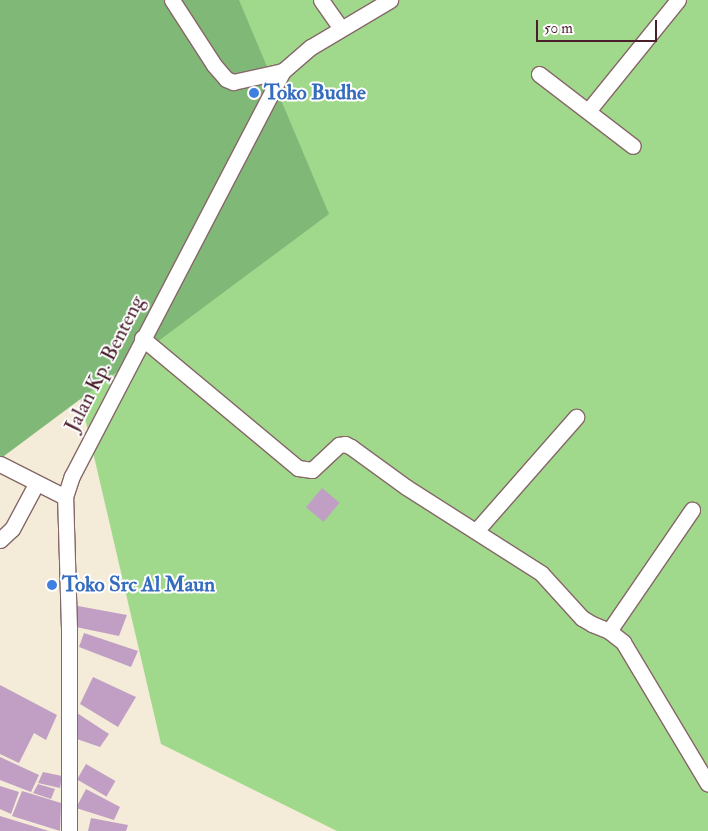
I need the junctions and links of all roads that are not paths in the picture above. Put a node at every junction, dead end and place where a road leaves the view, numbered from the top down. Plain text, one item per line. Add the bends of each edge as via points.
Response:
1 (172, 0) edge
2 (321, 0) edge
3 (390, 0) edge
4 (678, 0) edge
5 (341, 29) junction
6 (283, 71) junction
7 (539, 74) dead end
8 (588, 111) junction
9 (633, 146) dead end
10 (142, 338) junction
11 (576, 417) dead end
12 (0, 464) edge
13 (36, 484) junction
14 (65, 498) junction
15 (692, 510) dead end
16 (476, 531) junction
17 (0, 540) edge
18 (609, 631) junction
19 (708, 784) edge
20 (69, 831) edge

1 - 6 street via 226,79 234,82
2 - 5 street
3 - 5 street, Jalan Kp. Benteng
4 - 8 street
5 - 6 street, Jalan Kp. Benteng via 311,47
6 - 10 street, Jalan Kp. Benteng
7 - 8 street
8 - 9 street
10 - 14 street, Jalan Kp. Benteng via 72,476
10 - 16 street via 298,468 312,470 344,444
11 - 16 street
12 - 13 street
13 - 14 street
13 - 17 street via 12,529
14 - 20 street, Jalan Kp. Benteng
15 - 18 street
16 - 18 street via 541,572 582,618
18 - 19 street via 623,642

